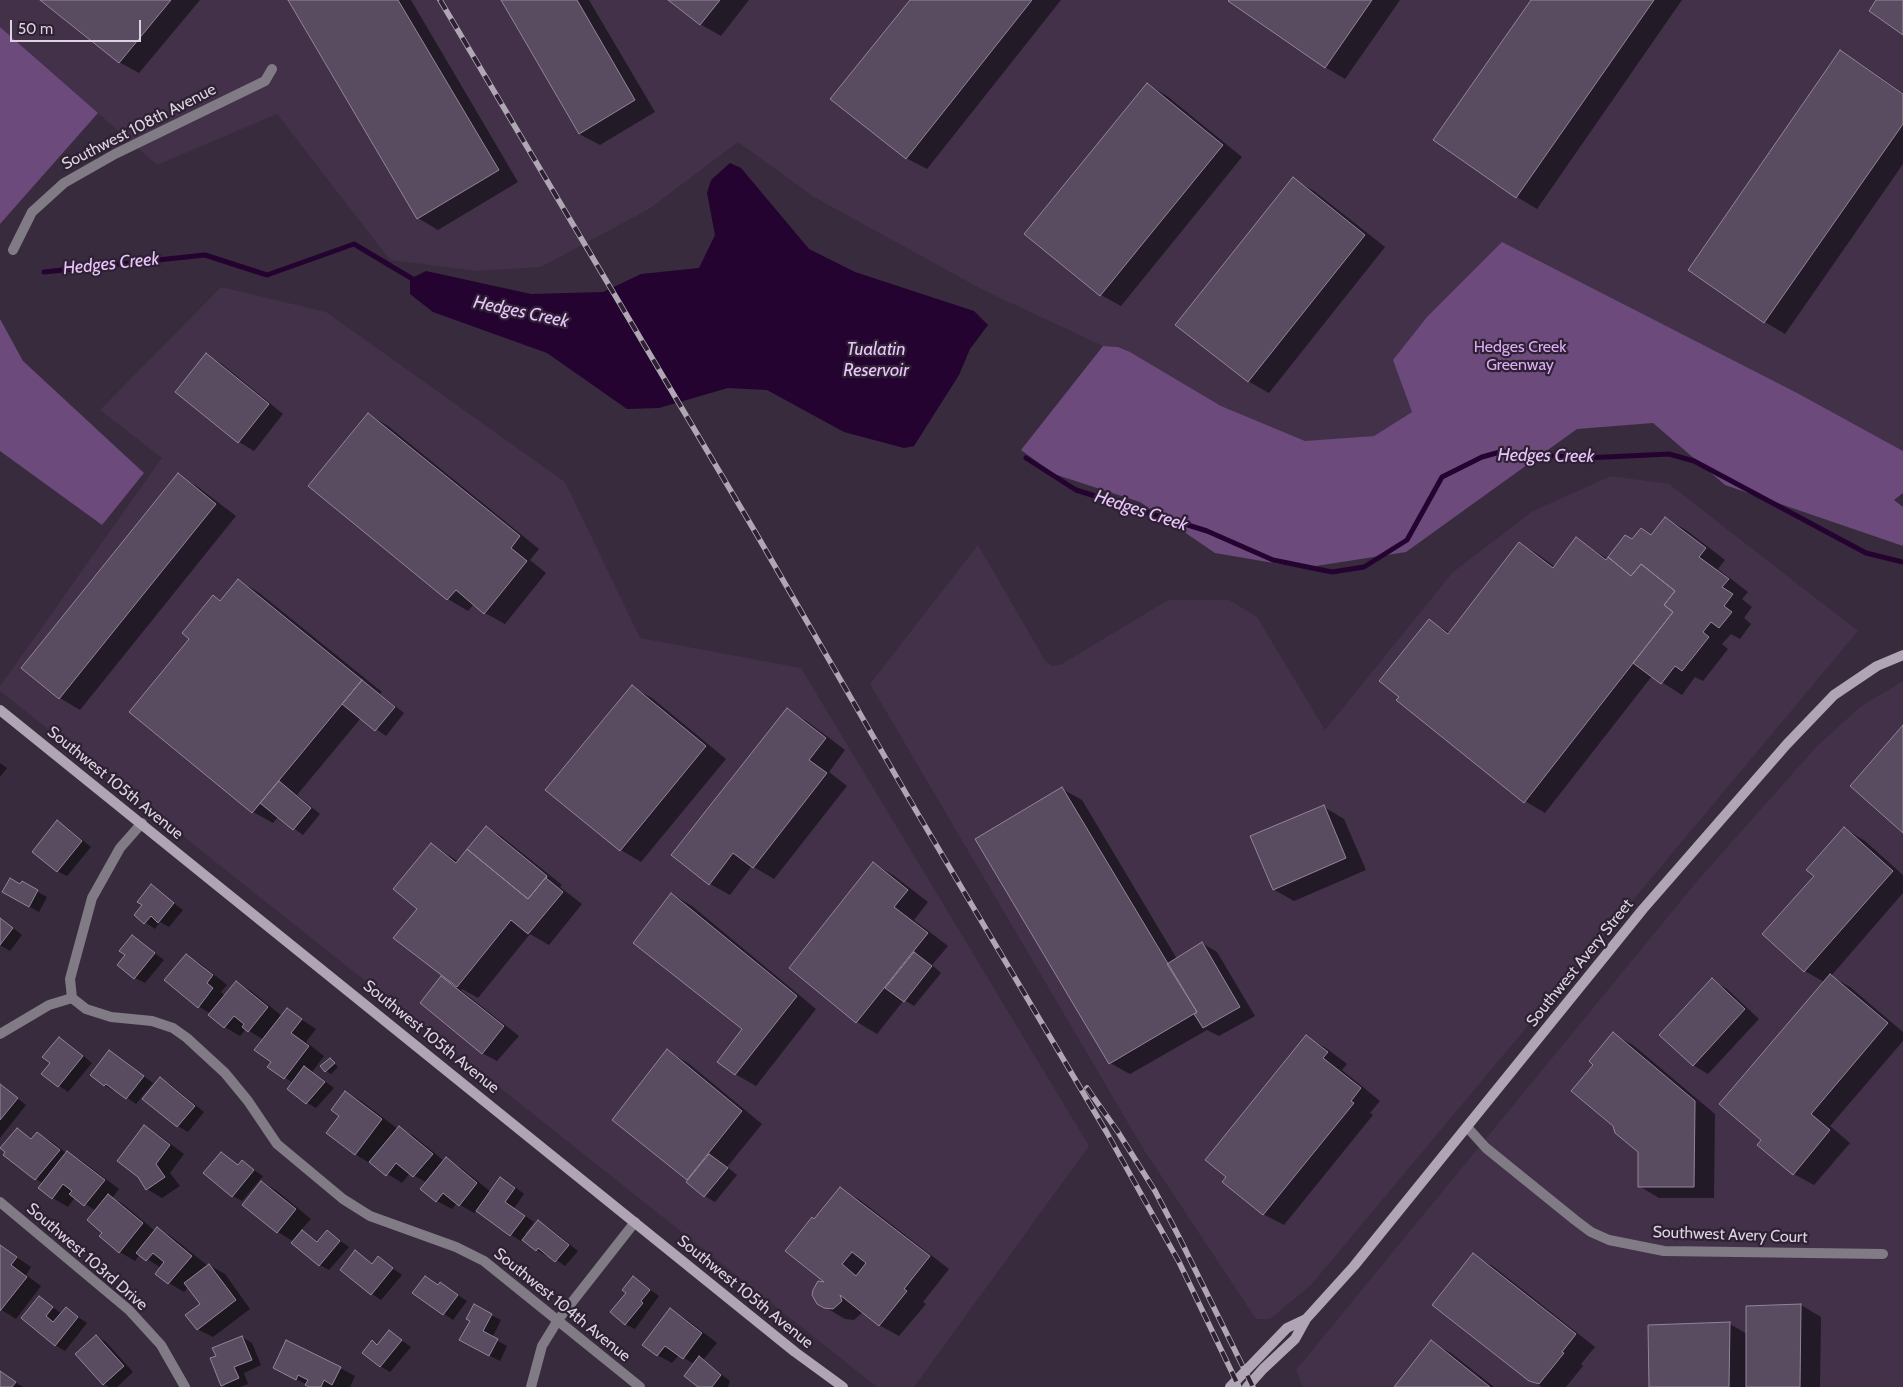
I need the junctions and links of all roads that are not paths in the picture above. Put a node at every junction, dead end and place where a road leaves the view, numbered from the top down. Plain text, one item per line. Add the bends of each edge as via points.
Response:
1 (272, 68) dead end
2 (13, 250) dead end
3 (1903, 655) edge
4 (0, 710) edge
5 (142, 823) junction
6 (72, 998) junction
7 (0, 1034) edge
8 (1467, 1127) junction
9 (0, 1202) edge
10 (635, 1222) junction
11 (1883, 1254) dead end
12 (1306, 1319) junction
13 (558, 1320) junction
14 (185, 1387) edge
15 (531, 1387) edge
16 (640, 1387) edge
17 (843, 1387) edge
18 (1230, 1387) edge
19 (1248, 1387) edge

1 - 2 street, Southwest 108th Avenue via 265,81 115,154 64,183 32,212
3 - 8 main road, Southwest Avery Street via 1854,680 1812,716 1643,909
4 - 5 main road, Southwest 105th Avenue
5 - 6 street via 120,848 92,898 70,979
5 - 10 main road, Southwest 105th Avenue
6 - 7 street via 49,1005
6 - 13 street, Southwest 104th Avenue via 86,1009 173,1028 225,1074 277,1144 343,1200 370,1216 484,1261
8 - 11 street, Southwest Avery Court via 1486,1148 1575,1220 1609,1240 1664,1251
8 - 12 main road, Southwest Avery Street via 1360,1259
9 - 14 street, Southwest 103rd Drive via 129,1310 161,1345
10 - 13 street
10 - 17 main road, Southwest 105th Avenue
12 - 18 main road, Southwest Avery Street via 1288,1328
12 - 19 main road, Southwest Avery Street via 1295,1339
13 - 15 street via 542,1346
13 - 16 street, Southwest 104th Avenue

